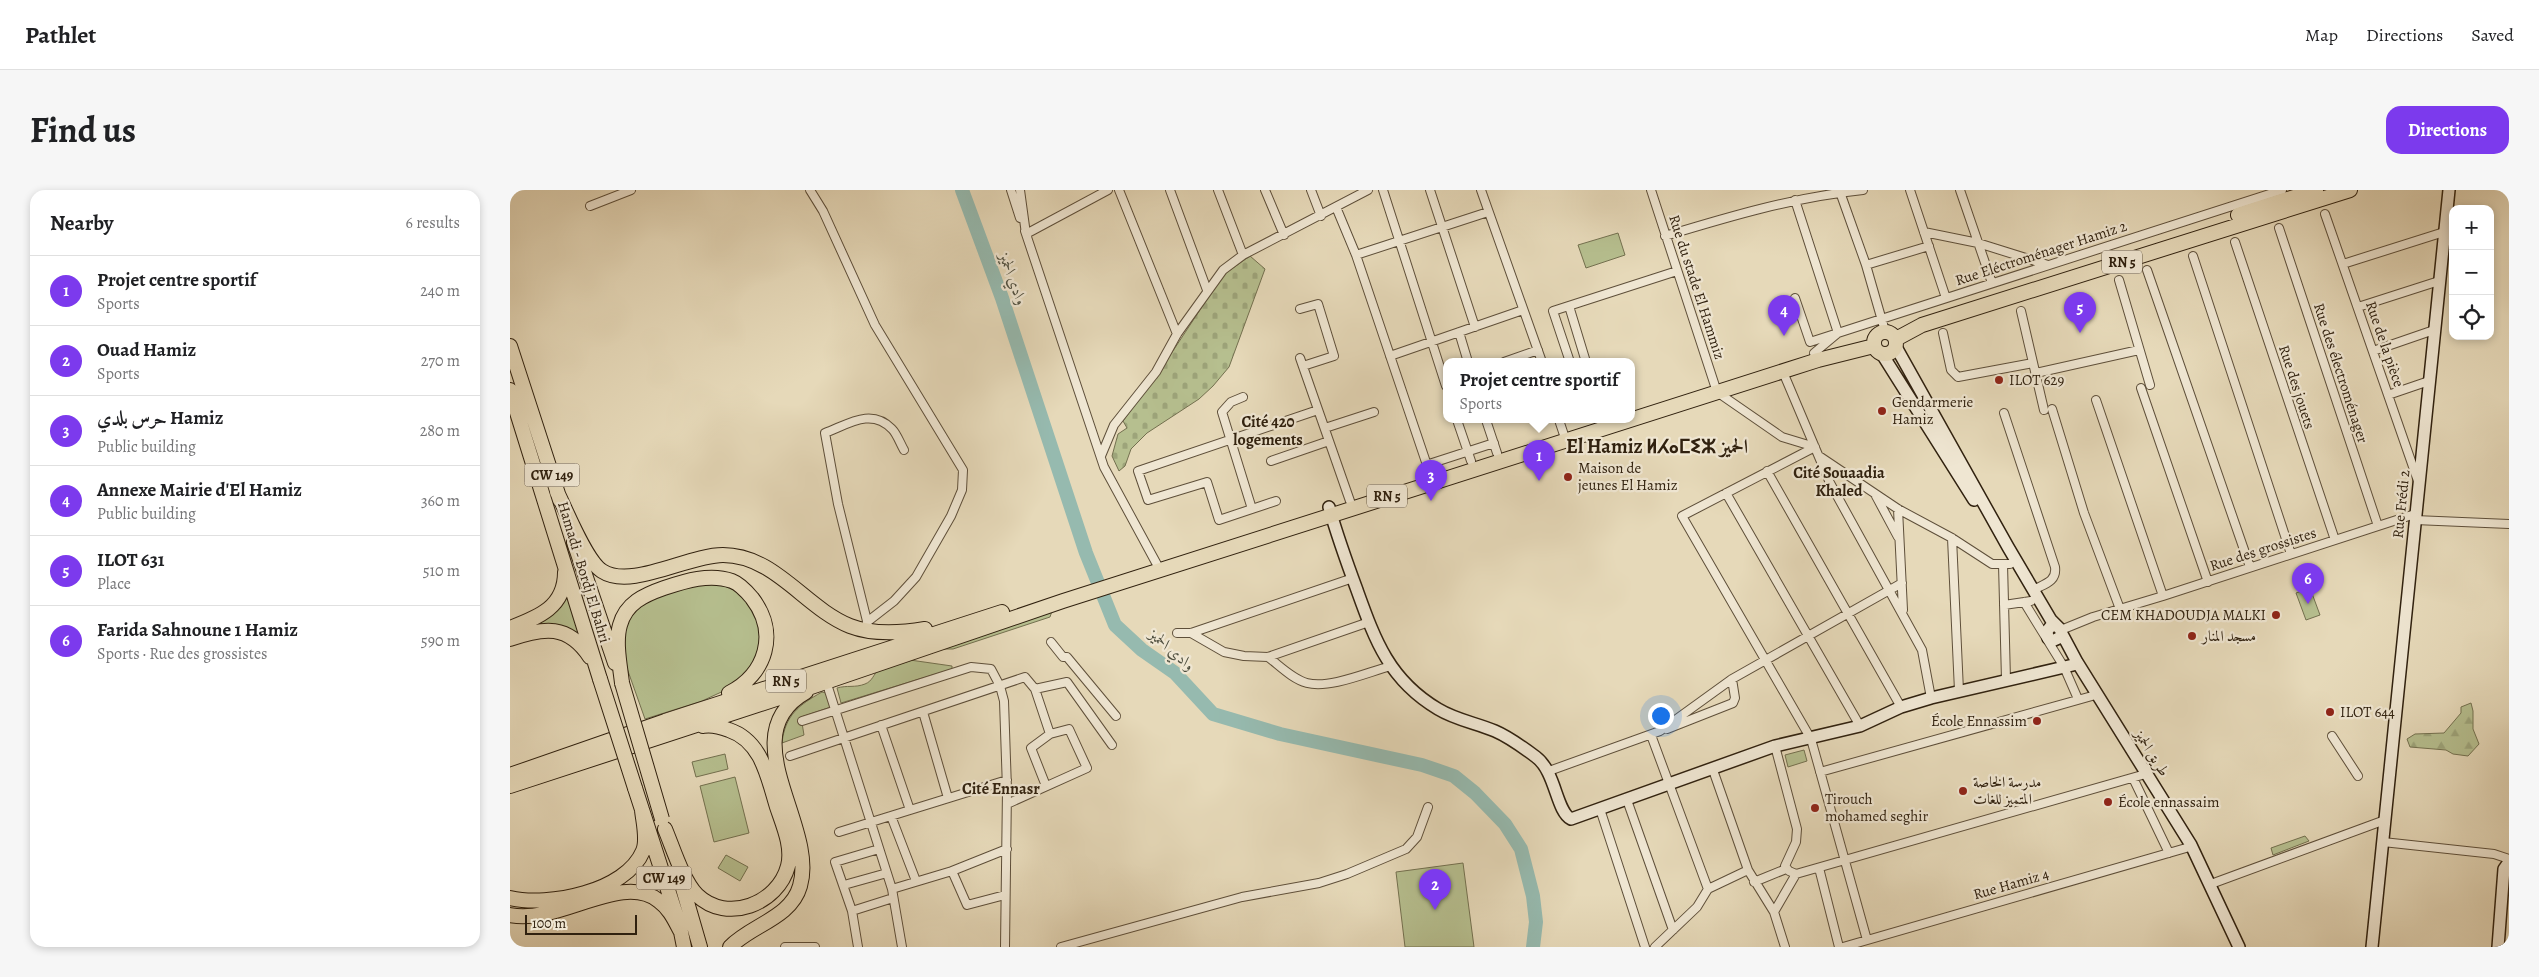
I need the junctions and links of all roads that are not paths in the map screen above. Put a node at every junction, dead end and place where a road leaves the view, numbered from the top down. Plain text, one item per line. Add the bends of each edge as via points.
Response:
1 (632, 190) edge
2 (810, 190) edge
3 (1011, 190) edge
4 (1020, 190) edge
5 (1108, 190) edge
6 (1119, 190) edge
7 (1170, 190) edge
8 (1218, 190) edge
9 (1265, 190) edge
10 (1311, 190) edge
11 (1368, 190) edge
12 (1383, 190) edge
13 (1430, 190) edge
14 (1481, 190) edge
15 (1651, 190) edge
16 (1863, 190) edge
17 (1910, 190) edge
18 (1960, 190) edge
19 (2282, 190) edge
20 (2316, 190) edge
21 (2350, 190) edge
22 (2449, 190) edge
23 (1358, 192) edge
24 (1840, 192) junction
25 (1794, 200) junction
26 (590, 206) dead end
27 (1336, 207) junction
28 (1488, 212) junction
29 (2325, 214) dead end
30 (1321, 216) junction
31 (1443, 226) junction
32 (2280, 228) dead end
33 (1924, 232) junction
34 (2444, 232) junction
35 (1026, 234) junction
36 (1284, 234) junction
37 (1665, 236) junction
38 (1400, 241) junction
39 (2235, 242) dead end
40 (1978, 243) junction
41 (1929, 246) junction
42 (1243, 255) junction
43 (1356, 255) junction
44 (2193, 256) dead end
45 (2343, 264) junction
46 (1866, 265) junction
47 (2048, 265) junction
48 (2147, 270) dead end
49 (1676, 271) junction
50 (2119, 280) dead end
51 (2439, 282) junction
52 (1992, 283) junction
53 (1207, 290) junction
54 (1796, 298) dead end
55 (1946, 298) junction
56 (1569, 306) junction
57 (2358, 307) junction
58 (1300, 309) dead end
59 (1523, 310) junction
60 (2021, 311) dead end
61 (1475, 327) junction
62 (2434, 330) junction
63 (1459, 332) junction
64 (1838, 333) junction
65 (1942, 333) dead end
66 (1177, 334) junction
67 (1432, 341) junction
68 (1884, 342) junction
69 (510, 346) edge
70 (1538, 350) junction
71 (2139, 350) junction
72 (2372, 350) junction
73 (1814, 353) junction
74 (1390, 356) junction
75 (1300, 358) dead end
76 (1467, 358) edge
77 (1515, 358) edge
78 (1541, 358) edge
79 (1569, 358) edge
80 (1585, 358) edge
81 (2033, 362) junction
82 (1303, 366) junction
83 (1784, 372) junction
84 (2036, 373) junction
85 (1443, 376) edge
86 (2429, 382) junction
87 (2150, 385) dead end
88 (2141, 388) dead end
89 (1716, 389) junction
90 (510, 390) edge
91 (2388, 395) junction
92 (1244, 397) dead end
93 (2096, 400) dead end
94 (1318, 410) junction
95 (1635, 411) edge
96 (1635, 411) edge
97 (1374, 412) dead end
98 (2004, 414) dead end
99 (1459, 423) edge
100 (1487, 423) edge
101 (1592, 423) edge
102 (1594, 423) edge
103 (1325, 428) junction
104 (1563, 431) edge
105 (1230, 440) junction
106 (1329, 441) junction
107 (1815, 447) junction
108 (1495, 448) junction
109 (904, 450) dead end
110 (1101, 456) junction
111 (1469, 456) junction
112 (1819, 456) junction
113 (1271, 461) dead end
114 (1428, 469) junction
115 (1767, 471) junction
116 (2418, 483) junction
117 (557, 492) junction
118 (1726, 494) junction
119 (1876, 494) junction
120 (1276, 501) dead end
121 (1350, 501) junction
122 (1252, 508) junction
123 (1898, 509) junction
124 (1330, 511) junction
125 (2415, 517) junction
126 (2509, 524) edge
127 (2378, 526) junction
128 (1899, 538) junction
129 (1952, 538) junction
130 (2334, 540) junction
131 (560, 550) junction
132 (2291, 554) junction
133 (2007, 564) junction
134 (1158, 566) junction
135 (2250, 567) junction
136 (1352, 578) junction
137 (2208, 582) junction
138 (1902, 583) junction
139 (1890, 590) junction
140 (2163, 596) junction
141 (2029, 597) junction
142 (1058, 598) junction
143 (2004, 605) junction
144 (2120, 609) junction
145 (1903, 612) junction
146 (1847, 614) junction
147 (975, 620) junction
148 (1369, 622) junction
149 (868, 626) junction
150 (510, 628) edge
151 (2056, 632) junction
152 (1177, 633) dead end
153 (1191, 633) junction
154 (1808, 637) junction
155 (510, 639) edge
156 (1051, 642) dead end
157 (1268, 657) junction
158 (1766, 661) junction
159 (1391, 666) junction
160 (2068, 666) junction
161 (600, 679) junction
162 (1732, 679) junction
163 (1086, 680) junction
164 (2006, 680) junction
165 (826, 681) junction
166 (622, 683) junction
167 (1000, 686) junction
168 (1035, 688) junction
169 (1073, 691) junction
170 (1959, 691) junction
171 (2092, 696) junction
172 (1931, 698) junction
173 (2078, 699) junction
174 (1901, 707) junction
175 (835, 710) junction
176 (923, 712) junction
177 (1116, 716) dead end
178 (665, 720) junction
179 (802, 720) dead end
180 (881, 725) junction
181 (1860, 726) junction
182 (1660, 731) junction
183 (1050, 734) junction
184 (666, 735) junction
185 (1651, 735) junction
186 (2332, 736) dead end
187 (844, 737) junction
188 (1810, 740) junction
189 (1112, 745) dead end
190 (1775, 746) junction
191 (601, 750) junction
192 (790, 756) dead end
193 (510, 768) edge
194 (1714, 770) junction
195 (1549, 771) junction
196 (1820, 772) junction
197 (510, 774) edge
198 (2138, 776) junction
199 (2358, 776) dead end
200 (1007, 780) junction
201 (1670, 785) junction
202 (510, 786) edge
203 (1046, 786) junction
204 (510, 795) edge
205 (948, 798) junction
206 (1627, 800) junction
207 (1007, 804) junction
208 (1428, 807) dead end
209 (1600, 809) junction
210 (642, 810) junction
211 (910, 810) junction
212 (891, 816) junction
213 (2385, 820) junction
214 (871, 823) junction
215 (664, 824) junction
216 (839, 832) dead end
217 (2383, 842) junction
218 (2186, 848) junction
219 (879, 849) junction
220 (1006, 849) junction
221 (2169, 853) junction
222 (2509, 860) edge
223 (1843, 861) junction
224 (1819, 868) junction
225 (1786, 869) junction
226 (1748, 870) junction
227 (952, 871) junction
228 (887, 873) junction
229 (1796, 874) junction
230 (916, 881) junction
231 (1754, 882) junction
232 (2211, 884) junction
233 (844, 885) junction
234 (1708, 890) junction
235 (892, 894) junction
236 (1005, 895) junction
237 (510, 898) edge
238 (852, 911) junction
239 (1774, 912) junction
240 (510, 915) edge
241 (1673, 930) junction
242 (681, 932) junction
243 (1867, 940) junction
244 (684, 947) edge
245 (700, 947) edge
246 (730, 947) edge
247 (785, 947) edge
248 (815, 947) edge
249 (858, 947) edge
250 (902, 947) edge
251 (1005, 947) edge
252 (1061, 947) edge
253 (1645, 947) edge
254 (1655, 947) edge
255 (1784, 947) edge
256 (1839, 947) edge
257 (1843, 947) edge
258 (2234, 947) edge
259 (2239, 947) edge
260 (2372, 947) edge
261 (2498, 947) edge

1 - 26 street
2 - 149 street via 823,211 875,325 963,470 962,490 951,516 916,577
3 - 35 street
4 - 35 street
5 - 35 street
6 - 66 street
7 - 53 street
8 - 42 street
9 - 36 street
10 - 30 street
11 - 23 street
12 - 38 street
13 - 31 street
14 - 28 street
15 - 37 street, Rue du stade El Hammiz
16 - 24 street
17 - 33 street
18 - 40 street
19 - 47 street, Rue Eléctroménager Hamiz 2
20 - 68 highway, RN 5
21 - 68 highway, RN 5 via 1910,330
22 - 34 street, Rue Frédi 2
23 - 27 street
24 - 25 street
24 - 46 street
25 - 37 street
25 - 64 street
27 - 30 street
27 - 43 street
28 - 31 street
28 - 59 street
29 - 45 street, Rue de la pièce
30 - 36 street
31 - 38 street
31 - 61 street
32 - 127 street, Rue des électroménager
33 - 40 street
33 - 41 street
34 - 45 street
34 - 51 street, Rue Frédi 2
35 - 110 street
36 - 42 street
37 - 49 street, Rue du stade El Hammiz
38 - 43 street
38 - 67 street
39 - 130 street, Rue des jouets
40 - 47 street
40 - 52 street
41 - 46 street
41 - 55 street
42 - 53 street via 1223,270
43 - 74 street
44 - 132 street
45 - 57 street, Rue de la pièce
46 - 68 street
47 - 52 street, Rue Eléctroménager Hamiz 2
48 - 135 street
49 - 56 street
49 - 89 street, Rue du stade El Hammiz
50 - 71 street
51 - 57 street
51 - 62 street, Rue Frédi 2
52 - 55 street, Rue Eléctroménager Hamiz 2
53 - 66 street
54 - 64 street via 1810,342
55 - 68 street, Rue Eléctroménager Hamiz 2
56 - 79 street via 1553,311
56 - 80 street
57 - 72 street, Rue de la pièce
58 - 82 street via 1318,304 1334,356
59 - 61 street
59 - 70 street
60 - 81 street
61 - 63 street
62 - 72 street
62 - 86 street, Rue Frédi 2
63 - 67 street
63 - 76 street
64 - 68 street, Rue Eléctroménager Hamiz 2
64 - 73 street, Rue Eléctroménager Hamiz 2
65 - 81 street via 1951,370 1958,377
66 - 110 street via 1156,372 1114,425
67 - 74 street
67 - 85 street
68 - 73 highway, RN 5
68 - 83 highway, RN 5
68 - 133 street, طريق الحميز via 1993,531
68 - 141 street, طريق الحميز via 1967,473
69 - 117 highway, Hamadi - Bordj El Bahri / CW 149
70 - 77 street
70 - 78 street
71 - 84 street
71 - 87 street
72 - 91 street, Rue de la pièce
73 - 89 highway, RN 5
74 - 114 street
75 - 82 street
81 - 84 street
82 - 94 street
83 - 89 highway, RN 5
83 - 107 street
84 - 144 street
86 - 91 street
86 - 116 street, Rue Frédi 2
88 - 137 street
89 - 95 highway, RN 5
89 - 96 highway, RN 5
89 - 107 street via 1782,437
90 - 131 highway, Hamadi - Bordj El Bahri / CW 149
91 - 116 street, Rue de la pièce
92 - 105 street via 1231,402 1222,412
93 - 140 street
94 - 103 street
94 - 105 street
97 - 103 street
98 - 141 street via 2056,573 2050,582
99 - 111 street
100 - 108 street
101 - 104 highway, RN 5
102 - 104 highway, RN 5
103 - 106 street
104 - 108 highway, RN 5
104 - 124 highway, RN 5
105 - 122 street
105 - 122 street via 1138,471 1148,500 1207,482 1219,520
106 - 113 street
106 - 121 street
107 - 112 street
107 - 115 street
108 - 111 highway, RN 5
109 - 149 street via 892,429 875,419 861,418 825,433 838,504
110 - 134 street via 1104,468
111 - 114 highway, RN 5
112 - 119 street
112 - 139 street via 1833,488
114 - 121 highway, RN 5
115 - 118 street
115 - 146 street
116 - 125 street, Rue Frédi 2
117 - 149 highway via 590,558 607,573 628,577 700,558 738,556 758,563 821,610 850,626
117 - 166 highway, Hamadi - Bordj El Bahri / CW 149
118 - 154 street
118 - 158 street via 1682,516
119 - 123 street
119 - 128 street
120 - 122 street
121 - 124 highway, RN 5
123 - 128 street
123 - 129 street
124 - 134 highway, RN 5
124 - 136 street
125 - 126 street, Rue des grossistes
125 - 127 street, Rue des grossistes
125 - 213 street, Rue Frédi 2
127 - 130 street, Rue des grossistes
128 - 138 street
129 - 133 street via 1992,564
129 - 170 street
130 - 132 street, Rue des grossistes
131 - 150 highway via 565,569 560,597 538,618
131 - 161 highway, Hamadi - Bordj El Bahri / CW 149
132 - 135 street, Rue des grossistes
133 - 141 street, طريق الحميز
133 - 143 street
134 - 142 highway, RN 5
135 - 137 street, Rue des grossistes
136 - 148 street
136 - 153 street
137 - 140 street, Rue des grossistes
138 - 139 street
138 - 145 street
139 - 145 street
139 - 146 street
140 - 144 street, Rue des grossistes
141 - 143 street
141 - 151 street, طريق الحميز
141 - 160 street
142 - 147 highway, RN 5
142 - 165 highway, RN 5
143 - 164 street
144 - 151 street, Rue des grossistes
145 - 172 street via 1922,650
146 - 154 street
146 - 174 street
147 - 149 highway via 909,632
147 - 178 highway, RN 5
148 - 157 street
148 - 159 street via 1377,644
151 - 160 street, طريق الحميز
151 - 232 street, طريق الحميز via 2191,845
152 - 153 street
153 - 157 street via 1224,652
154 - 158 street
154 - 181 street
155 - 161 highway via 532,631 564,632 580,642
156 - 163 street
157 - 159 street via 1306,683 1325,684
158 - 162 street
158 - 188 street
159 - 195 street via 1404,682 1436,708 1497,732 1536,758
160 - 164 street
160 - 171 street, طريق الحميز
160 - 173 street
161 - 210 highway, CW 149, bridge
162 - 182 street
162 - 182 street via 1736,698 1728,706
163 - 169 street
163 - 177 street
164 - 170 street
165 - 175 street
165 - 184 highway, RN 5
165 - 246 highway via 798,697 784,712 777,726 776,767 800,848 803,868 800,886 793,901 782,911
166 - 178 highway via 619,628 625,613 636,601 648,593 700,578 732,581 746,591 763,614 767,632 757,671 745,685
166 - 215 highway, CW 149, bridge
167 - 168 street via 1025,677
167 - 175 street via 991,669 970,667
167 - 176 street
167 - 200 street via 1004,701
168 - 169 street via 1067,682
168 - 183 street
169 - 189 street
170 - 172 street
171 - 173 street
171 - 198 street, طريق الحميز
172 - 174 street
173 - 196 street
174 - 181 street
175 - 179 street
175 - 187 street
176 - 180 street
176 - 205 street
178 - 191 highway, RN 5
180 - 187 street
180 - 211 street
181 - 188 street
182 - 185 street
183 - 203 street via 1031,748
183 - 203 street via 1069,729 1087,768
184 - 191 highway, RN 5
184 - 215 highway via 707,726 737,732 760,754 789,853 781,883 755,905 740,908 710,903 696,894 687,880
185 - 195 street
185 - 201 street
186 - 199 street
187 - 192 street
187 - 214 street
188 - 190 street
188 - 196 street
190 - 194 street
190 - 225 street via 1798,829
191 - 193 highway
191 - 197 highway, RN 5
191 - 202 highway, RN 5
191 - 204 highway
194 - 201 street
194 - 226 street
195 - 209 street via 1568,818
196 - 223 street
198 - 218 street, طريق الحميز
198 - 221 street
198 - 223 street
200 - 205 street
200 - 207 street
201 - 206 street
201 - 234 street
203 - 207 street
205 - 211 street
206 - 209 street
206 - 241 street
207 - 220 street
208 - 252 street via 1417,837 1406,849 1346,874 1319,883 1234,899
209 - 253 street
210 - 237 highway via 644,850 635,866 624,874 608,884 554,901
210 - 242 highway, CW 149
211 - 212 street
212 - 214 street
212 - 230 street
213 - 217 street, Rue Frédi 2
213 - 232 street
214 - 216 street
214 - 219 street
215 - 245 highway, CW 149
217 - 222 street via 2494,854
217 - 260 street, Rue Frédi 2
218 - 221 street, Rue Hamiz 4
218 - 258 street, طريق الحميز
219 - 228 street
219 - 233 street via 835,862
220 - 227 street
220 - 236 street
221 - 243 street, Rue Hamiz 4
222 - 261 street via 2504,869
223 - 224 street
223 - 243 street
224 - 229 street
224 - 256 street
225 - 229 street
225 - 231 street
226 - 231 street
226 - 234 street
227 - 230 street
227 - 236 street via 967,905
228 - 233 street
228 - 235 street
229 - 239 street
230 - 235 street
231 - 239 street
232 - 259 street, طريق الحميز
233 - 238 street
234 - 241 street via 1697,907
235 - 238 street
235 - 250 street
236 - 251 street
238 - 249 street
239 - 255 street
240 - 242 highway via 534,916 556,912 626,890 644,892 659,900 669,910
241 - 254 street
242 - 244 highway, CW 149
243 - 257 street, Rue Hamiz 4
247 - 248 street

